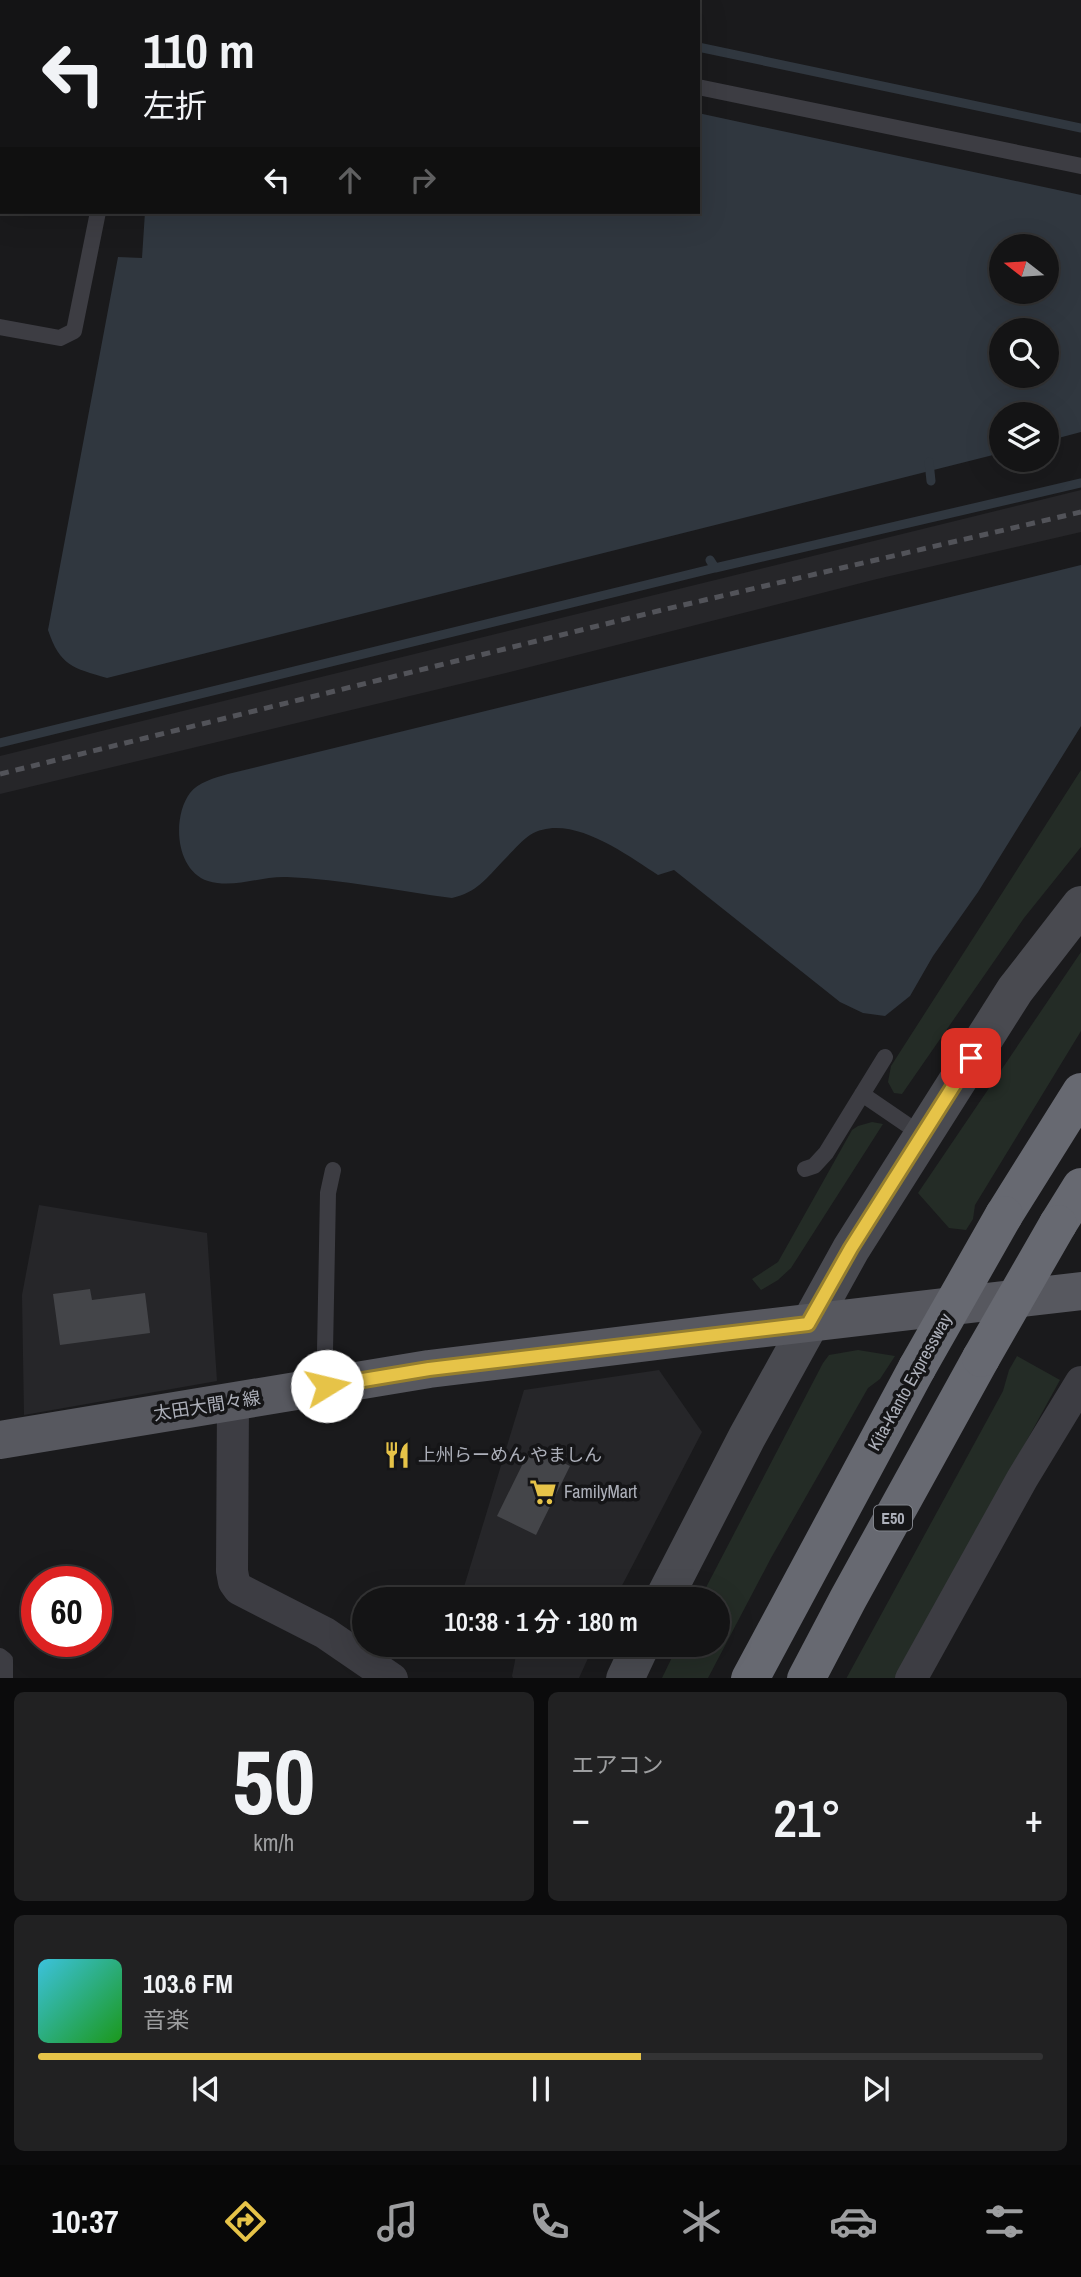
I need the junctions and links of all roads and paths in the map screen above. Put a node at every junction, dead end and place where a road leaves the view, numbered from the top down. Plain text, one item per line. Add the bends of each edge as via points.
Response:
1 (700, 87) edge
2 (1081, 166) edge
3 (98, 214) edge
4 (0, 327) edge
5 (1081, 905) edge
6 (885, 1057) dead end
7 (1081, 1092) edge
8 (862, 1094) junction
9 (922, 1135) junction
10 (805, 1169) dead end
11 (333, 1170) dead end
12 (1081, 1187) edge
13 (1081, 1292) edge
14 (808, 1324) junction
15 (1081, 1382) edge
16 (327, 1386) junction
17 (233, 1402) junction
18 (0, 1440) edge
19 (670, 1587) edge
20 (0, 1656) edge
21 (635, 1657) edge
22 (5, 1678) edge
23 (392, 1678) edge
24 (625, 1678) edge
25 (750, 1678) edge
26 (806, 1678) edge
27 (911, 1678) edge

1 - 2 lane
3 - 4 lane via 74,331 60,338
5 - 9 street via 1015,990
6 - 8 lane
7 - 25 highway, Kita-Kanto Expressway, bridge via 917,1368
8 - 9 lane
8 - 10 lane via 826,1153
9 - 14 street
11 - 16 lane via 328,1206
12 - 26 highway, E50, bridge via 981,1358
13 - 14 main road, 太田大間々線
14 - 16 main road, 太田大間々線 via 429,1369
14 - 19 street
15 - 27 street
16 - 17 main road, 太田大間々線
17 - 18 main road, 太田大間々線
17 - 23 street via 234,1582 239,1590 325,1633
20 - 22 lane via 5,1660
21 - 24 street

